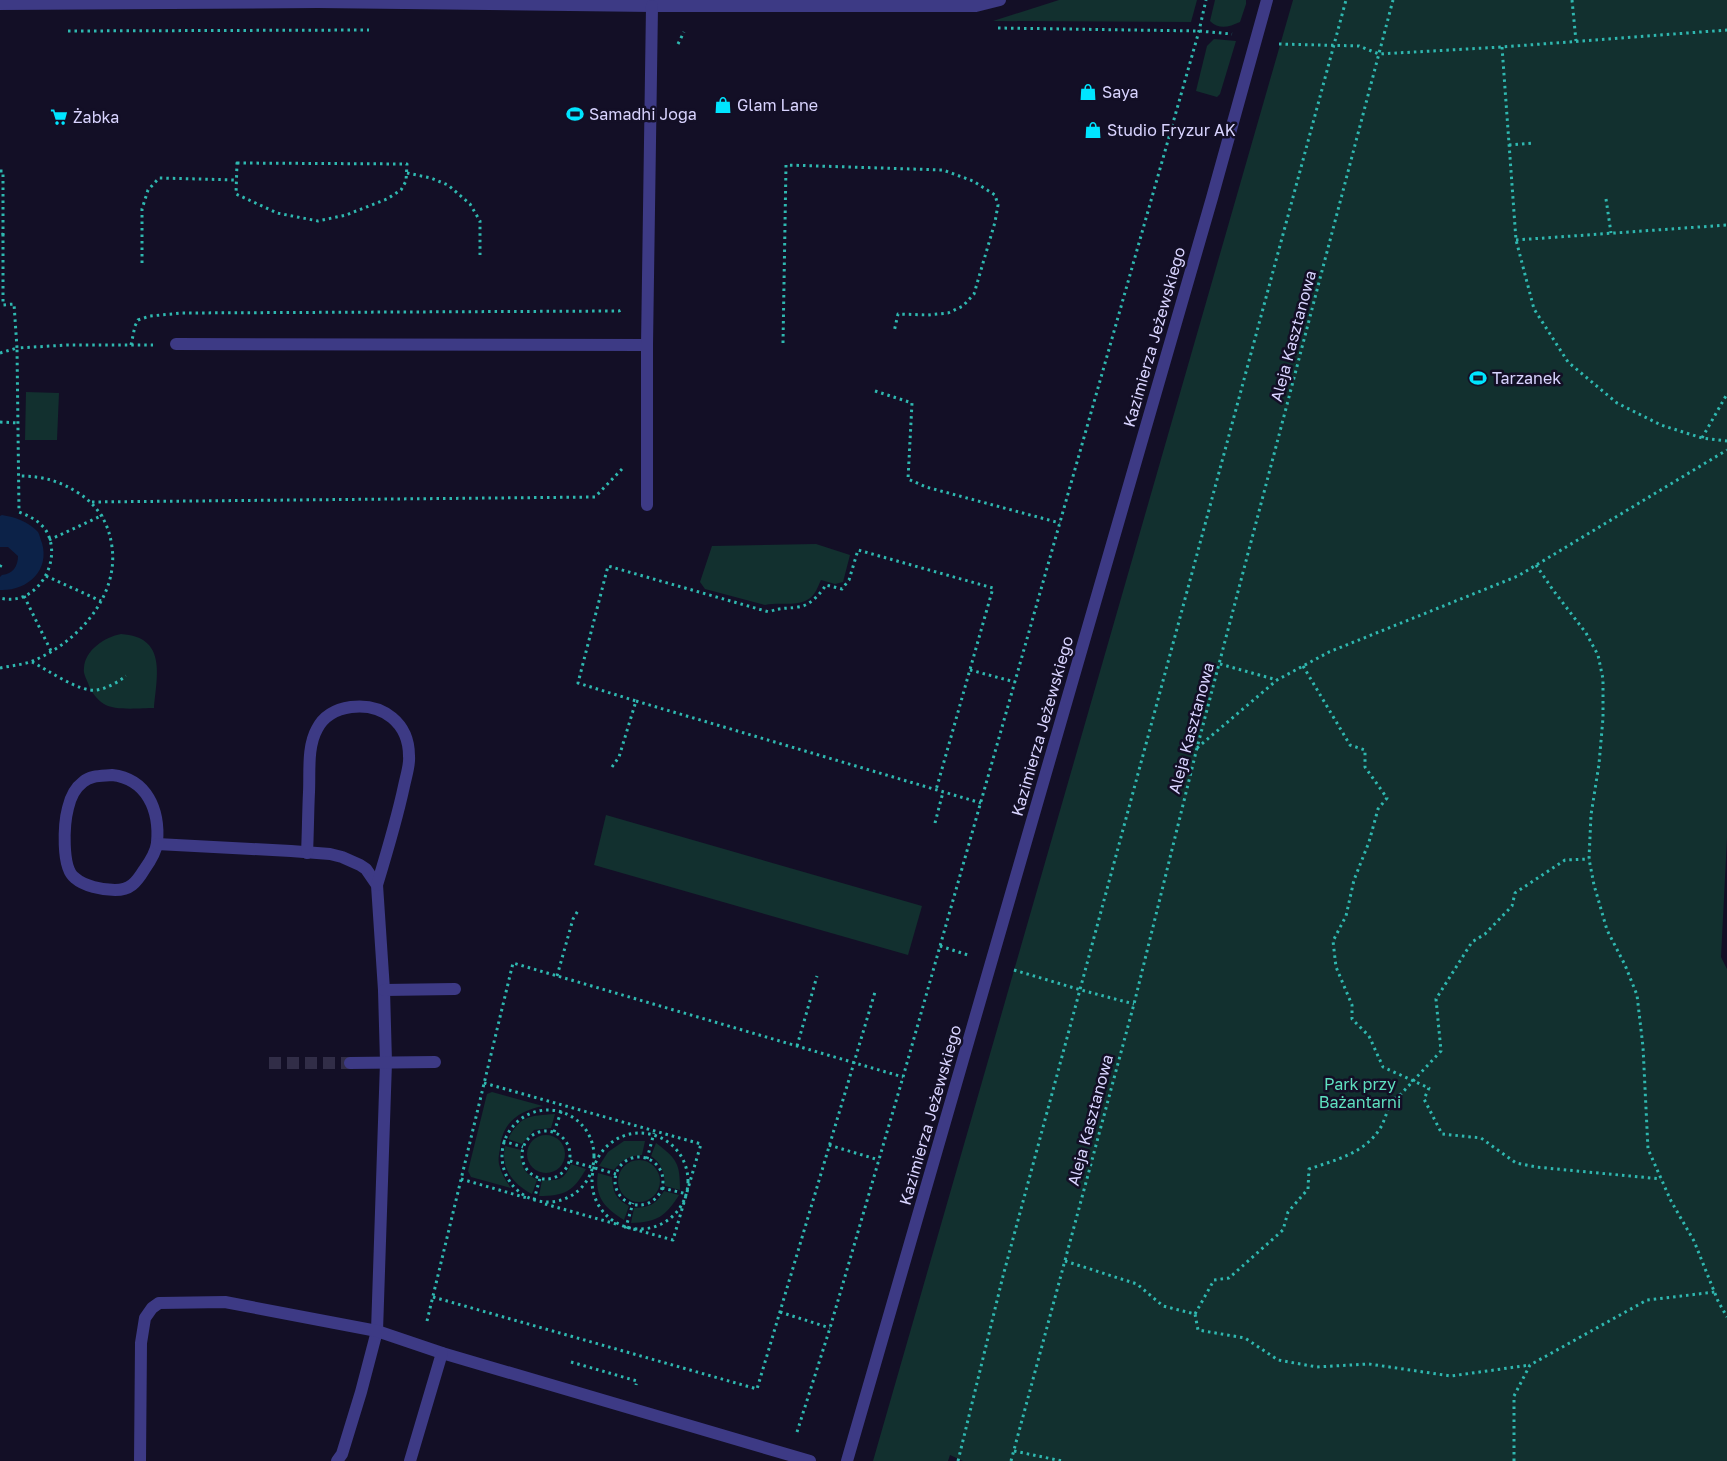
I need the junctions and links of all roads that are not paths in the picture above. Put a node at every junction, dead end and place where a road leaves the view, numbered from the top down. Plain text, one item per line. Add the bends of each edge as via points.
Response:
1 (1000, 0) edge
2 (1267, 0) edge
3 (787, 3) edge
4 (0, 4) edge
5 (652, 6) junction
6 (176, 344) road end
7 (647, 345) junction
8 (647, 505) dead end
9 (157, 844) junction
10 (307, 853) junction
11 (377, 885) junction
12 (455, 989) dead end
13 (384, 990) junction
14 (386, 1062) junction
15 (435, 1062) dead end
16 (350, 1063) tunnel mouth
17 (377, 1331) junction
18 (442, 1353) junction
19 (140, 1461) edge
20 (337, 1461) edge
21 (410, 1461) edge
22 (810, 1461) edge
23 (848, 1461) edge

1 - 3 street via 976,6
2 - 23 street, Kazimierza Jeżewskiego
3 - 5 street
4 - 5 street via 318,2
5 - 7 street
6 - 7 street
7 - 8 street
9 - 9 street via 154,810 137,784 112,775 90,777 78,786 68,808 65,837 67,868 75,878 104,889 127,889 135,884
9 - 10 street
10 - 11 street via 330,854 354,862 366,870
10 - 11 street via 312,740 321,722 333,712 356,706 376,708 393,717 407,740 410,757
11 - 13 street
12 - 13 street
13 - 14 street
14 - 15 street
14 - 16 street
14 - 17 street
17 - 18 street
17 - 19 street via 225,1302 159,1303 145,1318 141,1342
17 - 20 street via 342,1454
18 - 21 street
18 - 22 street

